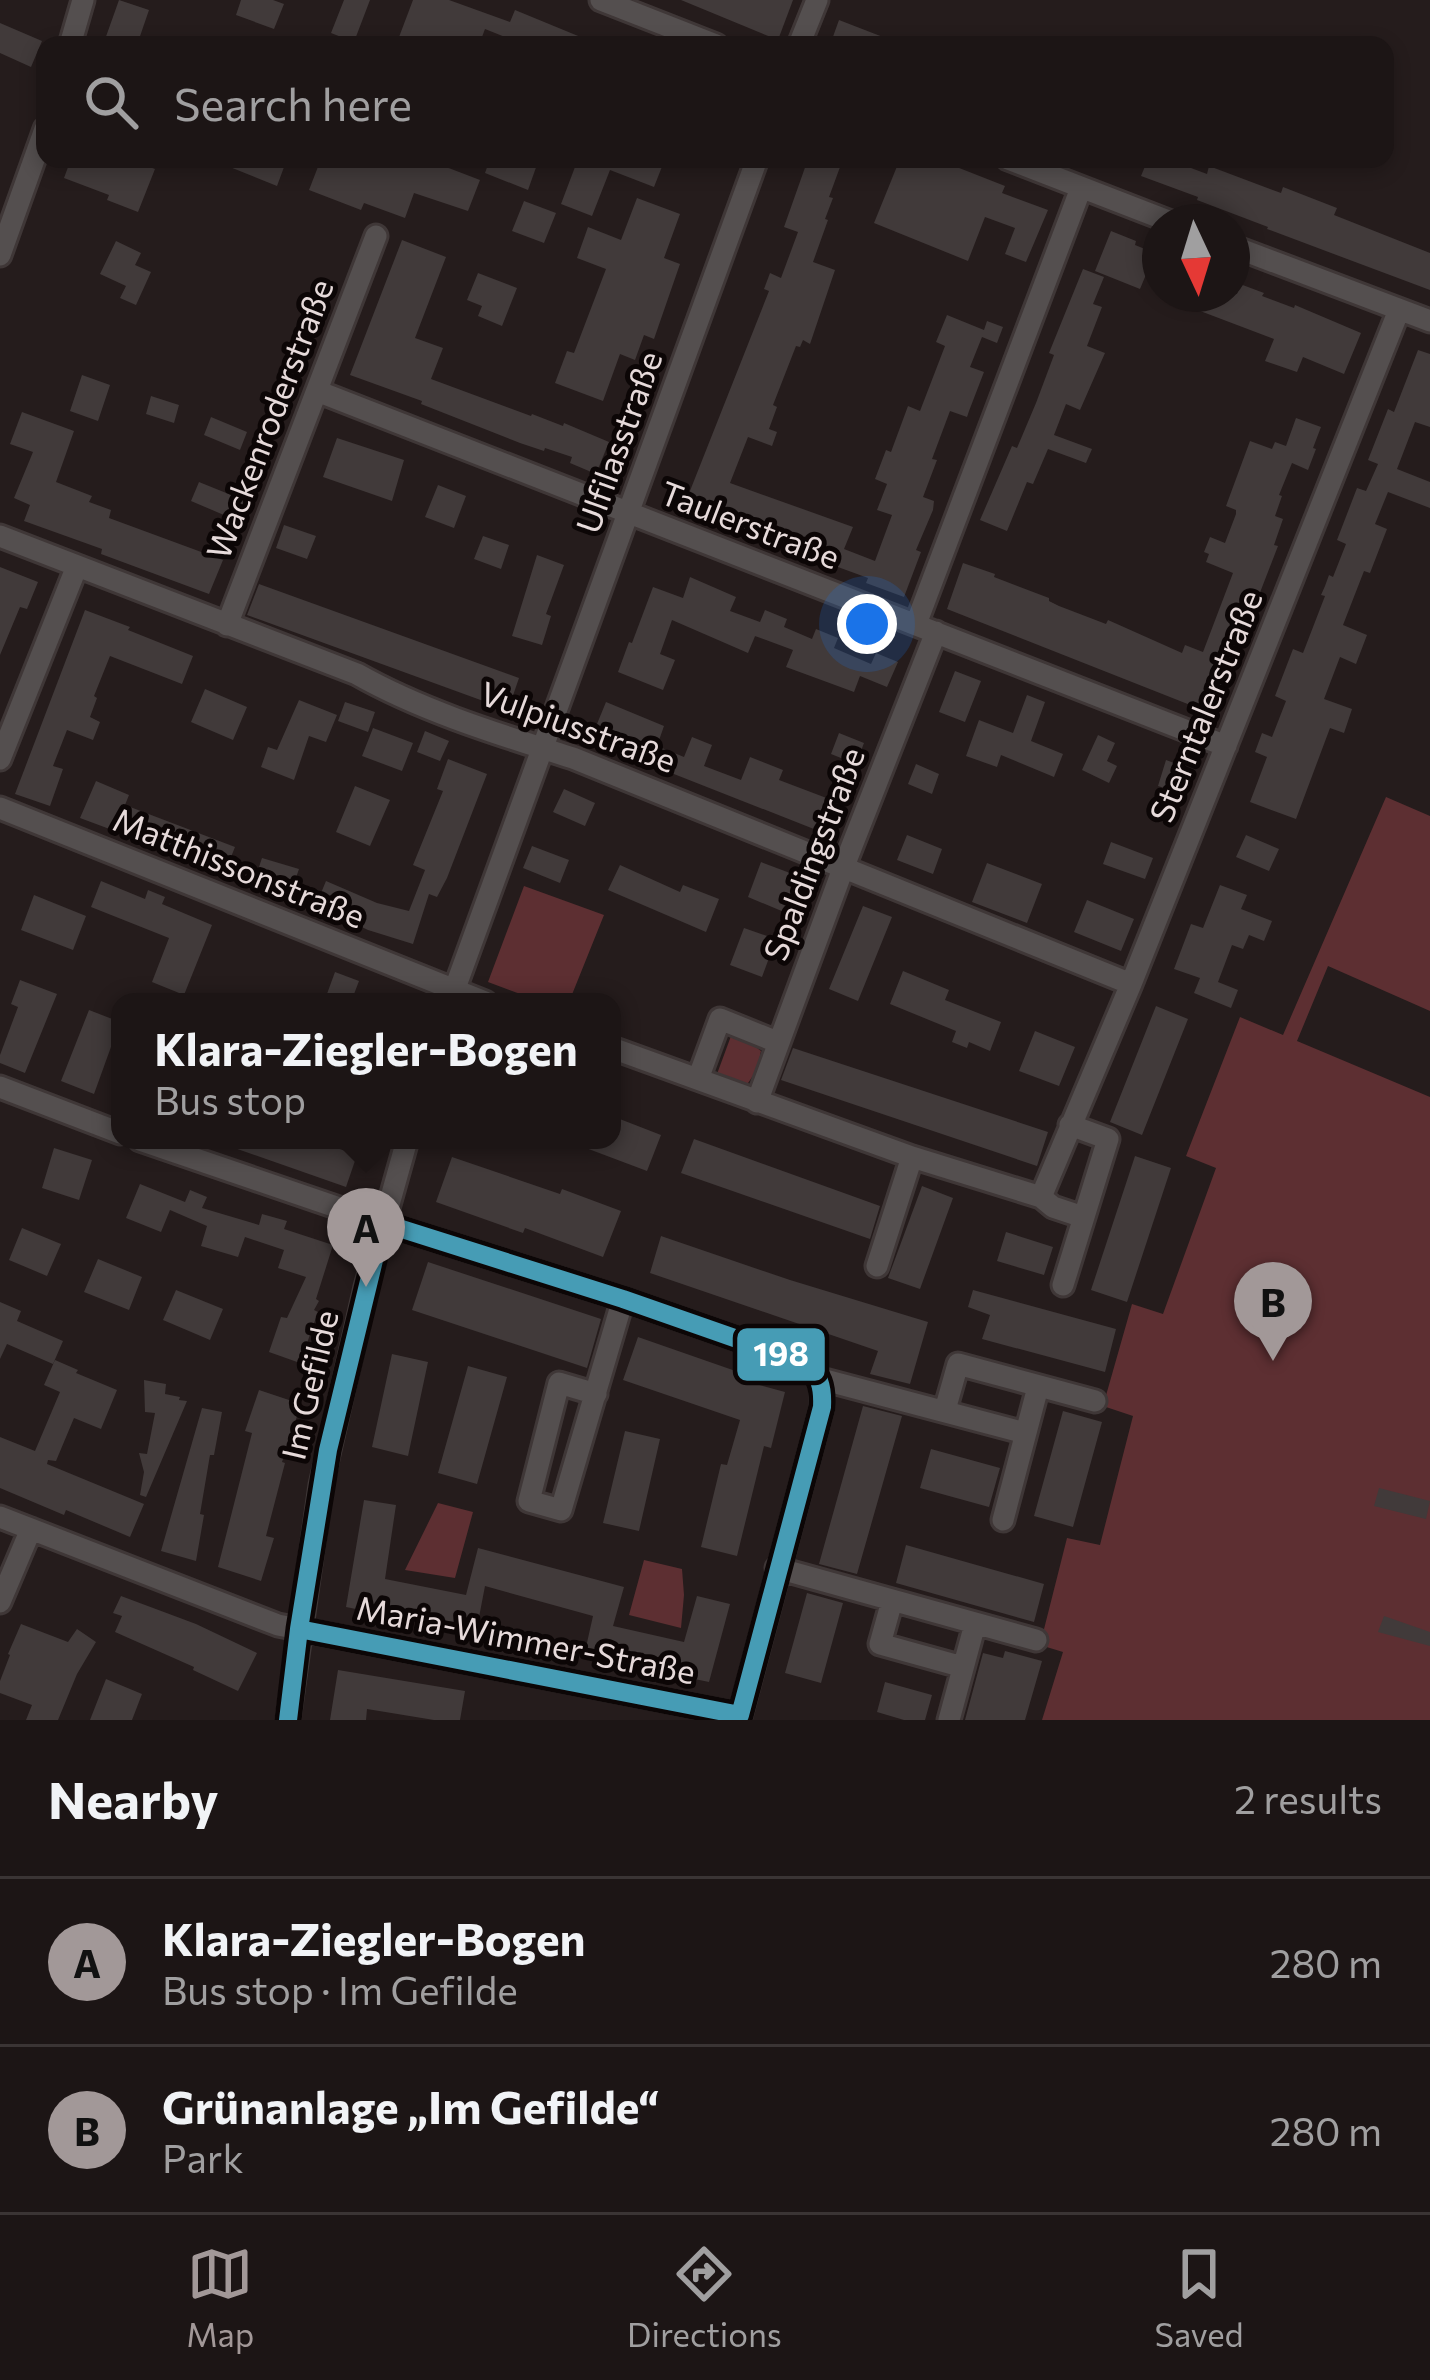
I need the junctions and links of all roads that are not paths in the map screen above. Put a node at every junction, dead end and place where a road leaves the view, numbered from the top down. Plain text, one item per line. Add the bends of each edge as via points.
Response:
1 (83, 0) edge
2 (601, 0) edge
3 (817, 0) edge
4 (73, 36) edge
5 (693, 36) edge
6 (803, 36) edge
7 (36, 153) edge
8 (754, 168) edge
9 (1031, 168) edge
10 (1081, 188) junction
11 (1142, 211) edge
12 (376, 236) dead end
13 (1250, 252) edge
14 (0, 255) edge
15 (1399, 310) junction
16 (1430, 321) edge
17 (317, 391) junction
18 (628, 513) junction
19 (0, 536) edge
20 (77, 566) junction
21 (227, 625) junction
22 (926, 628) junction
23 (1226, 746) junction
24 (542, 748) junction
25 (0, 759) edge
26 (0, 808) edge
27 (844, 866) junction
28 (1132, 983) junction
29 (444, 993) edge
30 (452, 993) edge
31 (777, 1042) junction
32 (621, 1051) edge
33 (698, 1079) junction
34 (0, 1088) edge
35 (757, 1102) junction
36 (1070, 1125) junction
37 (111, 1130) edge
38 (166, 1149) edge
39 (404, 1149) edge
40 (912, 1157) junction
41 (1041, 1197) junction
42 (1083, 1217) junction
43 (383, 1223) junction
44 (877, 1266) dead end
45 (1063, 1286) dead end
46 (623, 1299) junction
47 (821, 1379) junction
48 (1038, 1387) junction
49 (596, 1394) junction
50 (1095, 1401) dead end
51 (945, 1410) junction
52 (1025, 1433) junction
53 (0, 1517) edge
54 (1003, 1520) dead end
55 (31, 1529) junction
56 (777, 1568) junction
57 (892, 1601) junction
58 (0, 1602) edge
59 (975, 1624) junction
60 (299, 1629) junction
61 (1036, 1640) dead end
62 (963, 1667) junction
63 (739, 1718) edge
64 (288, 1720) edge
65 (949, 1720) edge

1 - 4 street
2 - 5 street
3 - 6 street
7 - 14 street
8 - 18 street, Ulfilasstraße
9 - 10 street
10 - 11 street
10 - 22 street, Spaldingstraße
12 - 17 street, Wackenroderstraße
13 - 15 street
15 - 16 street
15 - 23 street, Sterntalerstraße
17 - 18 street, Taulerstraße
17 - 21 street, Wackenroderstraße
18 - 22 street, Taulerstraße
18 - 24 street, Ulfilasstraße
19 - 20 street, Vulpiusstraße
20 - 21 street, Vulpiusstraße
20 - 25 street
21 - 24 street, Vulpiusstraße
22 - 23 street, Taulerstraße
22 - 27 street, Spaldingstraße
23 - 28 street, Sterntalerstraße
24 - 27 street, Vulpiusstraße
24 - 30 street
26 - 29 street, Matthissonstraße
27 - 28 street, Vulpiusstraße
27 - 31 street, Spaldingstraße
28 - 36 street, Sterntalerstraße
31 - 33 street via 720,1019
31 - 35 street, Spaldingstraße
32 - 33 street
33 - 35 street
34 - 37 street
35 - 40 street
36 - 41 street, Sterntalerstraße
36 - 42 street via 1108,1139
38 - 43 street
39 - 43 street, Im Gefilde
40 - 41 street
40 - 44 street
41 - 42 street
42 - 45 street
43 - 46 street
43 - 60 street, Im Gefilde via 321,1485
46 - 47 street via 803,1362
46 - 49 street
47 - 51 street
47 - 56 street via 822,1407
48 - 50 street
48 - 51 street via 958,1364
48 - 52 street
49 - 49 street via 562,1510 529,1502 559,1383
51 - 52 street
52 - 54 street
53 - 55 street, Maria-Wimmer-Straße
55 - 58 street
55 - 60 street, Maria-Wimmer-Straße
56 - 57 street
56 - 63 street
57 - 59 street
57 - 62 street via 880,1644
59 - 61 street
59 - 62 street
60 - 63 street, Maria-Wimmer-Straße
60 - 64 street, Im Gefilde
62 - 65 street

